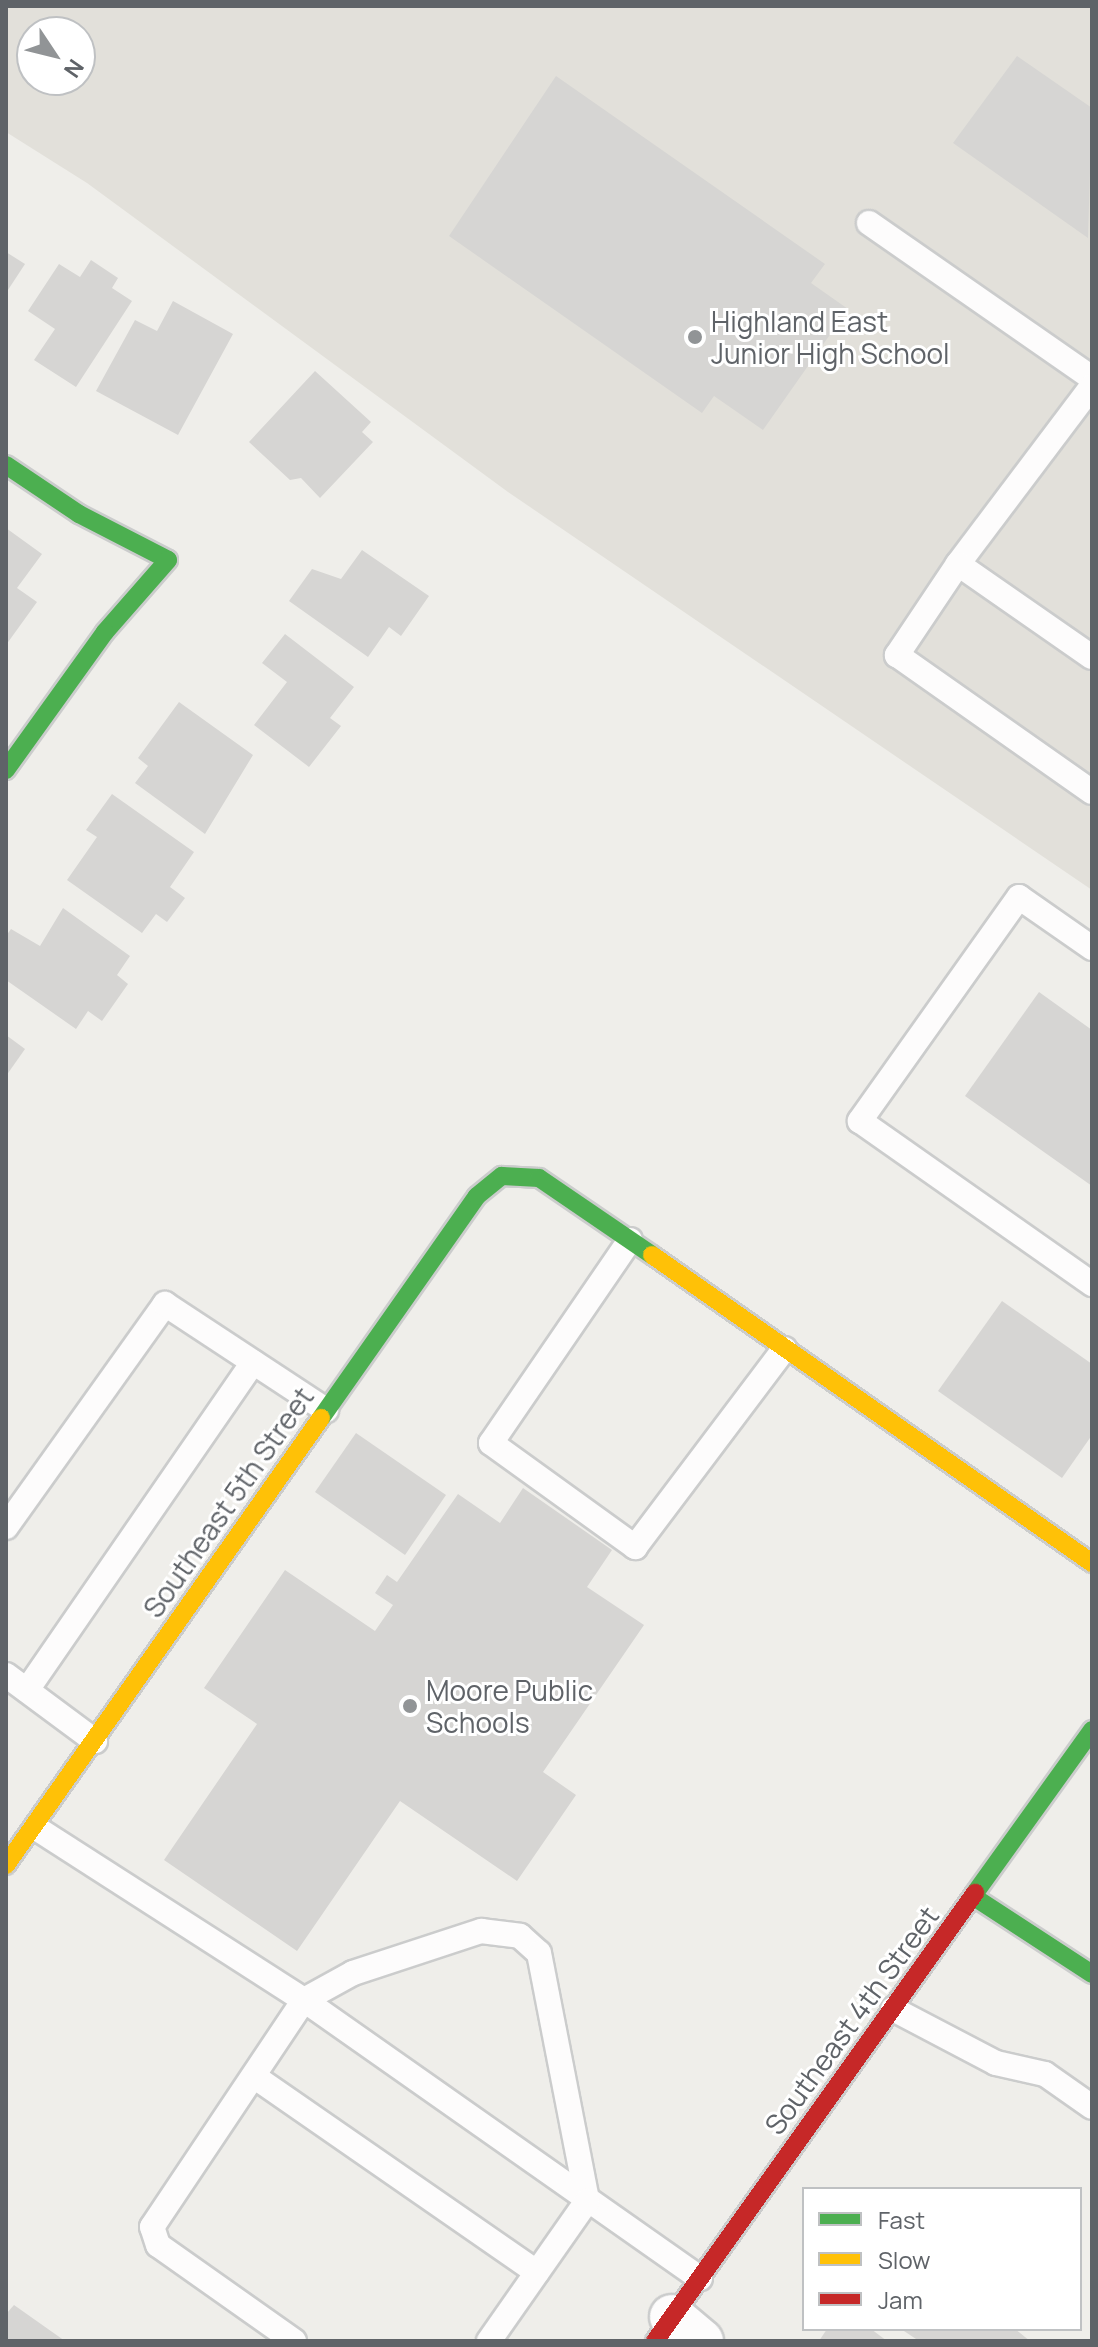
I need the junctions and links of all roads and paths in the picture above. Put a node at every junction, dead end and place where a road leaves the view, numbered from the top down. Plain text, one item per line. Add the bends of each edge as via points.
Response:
1 (869, 223) dead end
2 (1092, 378) edge
3 (1092, 386) edge
4 (6, 465) edge
5 (958, 564) junction
6 (1092, 657) edge
7 (6, 770) edge
8 (1092, 792) edge
9 (1092, 948) edge
10 (630, 1240) junction
11 (1092, 1284) edge
12 (784, 1349) junction
13 (253, 1362) junction
14 (326, 1410) junction
15 (6, 1527) edge
16 (1092, 1563) edge
17 (6, 1675) edge
18 (27, 1690) junction
19 (1092, 1730) edge
20 (95, 1741) junction
21 (36, 1828) junction
22 (6, 1865) edge
23 (974, 1897) junction
24 (1092, 1974) edge
25 (304, 2000) junction
26 (893, 2009) junction
27 (255, 2077) junction
28 (1092, 2107) edge
29 (587, 2201) junction
30 (537, 2272) junction
31 (700, 2278) junction
32 (676, 2333) edge
33 (294, 2341) edge
34 (489, 2341) edge

1 - 2 lane
3 - 5 lane
4 - 7 street via 79,514 168,560 105,632
5 - 6 lane
5 - 8 lane via 897,655
9 - 11 lane via 1019,897 860,1121
10 - 12 street
10 - 12 lane via 491,1443 635,1547
10 - 14 street, Southeast 5th Street via 539,1178 502,1176 477,1196
12 - 16 street
13 - 14 lane
13 - 15 lane via 165,1304
13 - 18 lane
14 - 20 street, Southeast 5th Street
17 - 18 lane
18 - 20 lane
19 - 23 street, Southeast 4th Street
20 - 21 street, Southeast 5th Street
21 - 22 street, Southeast 5th Street
21 - 25 lane
23 - 24 street
23 - 26 street, Southeast 4th Street
25 - 27 lane
25 - 29 lane
25 - 29 lane via 353,1973 481,1931 520,1936 539,1953
26 - 28 lane via 996,2063 1045,2074
26 - 31 street, Southeast 4th Street
27 - 30 lane
27 - 33 lane via 152,2227 152,2237
29 - 30 lane
29 - 31 lane
30 - 34 lane
31 - 32 street, Southeast 4th Street

